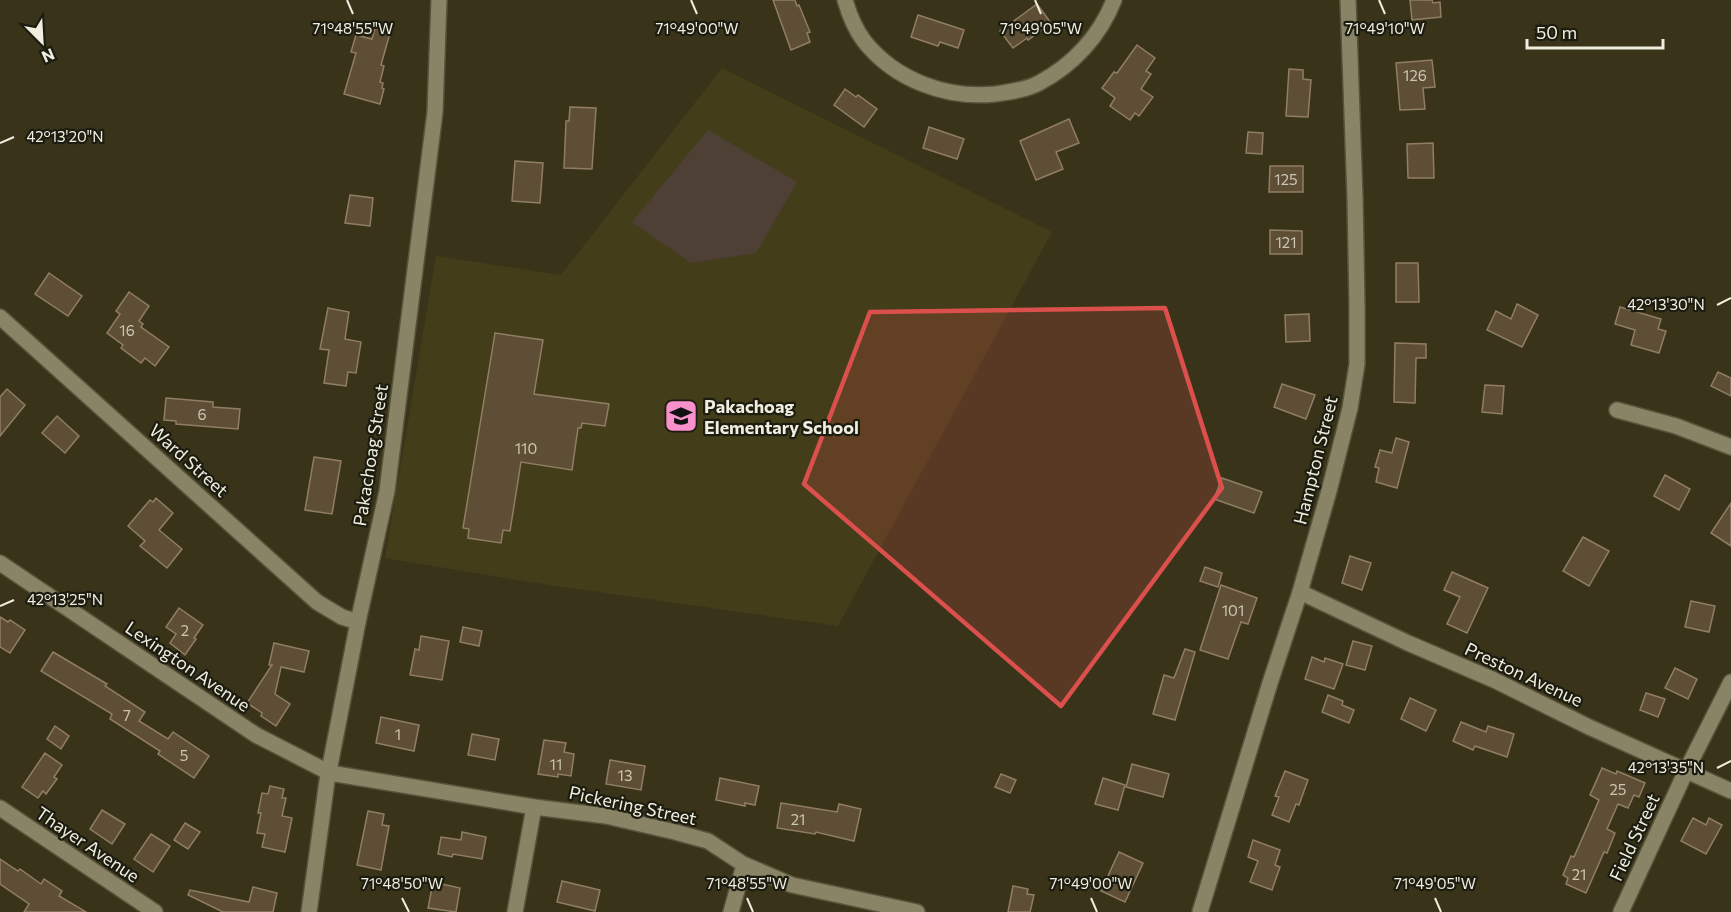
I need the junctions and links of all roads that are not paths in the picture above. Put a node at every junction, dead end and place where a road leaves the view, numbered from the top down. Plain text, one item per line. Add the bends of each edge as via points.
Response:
1 (440, 0) edge
2 (845, 0) edge
3 (1114, 0) edge
4 (1348, 0) edge
5 (0, 317) edge
6 (1617, 410) dead end
7 (1731, 447) edge
8 (0, 563) edge
9 (1300, 592) junction
10 (358, 622) junction
11 (1731, 682) edge
12 (1686, 771) junction
13 (330, 772) junction
14 (1731, 791) edge
15 (534, 807) junction
16 (0, 808) edge
17 (744, 865) junction
18 (155, 912) edge
19 (309, 912) edge
20 (515, 912) edge
21 (731, 912) edge
22 (917, 912) edge
23 (1200, 912) edge
24 (1621, 912) edge

1 - 10 street, Pakachoag Street via 435,112 387,491
2 - 3 street via 864,41 884,61 934,89 979,95 1012,92 1037,84 1062,69 1100,28
4 - 9 street, Hampton Street via 1357,364 1350,408
5 - 10 street, Ward Street via 317,602
6 - 7 street
8 - 13 street, Lexington Avenue via 256,735
9 - 12 street, Preston Avenue
9 - 23 street, Hampton Street
10 - 13 street, Pakachoag Street
11 - 12 street, Field Street
12 - 14 street, Preston Avenue
12 - 24 street, Field Street
13 - 15 street, Pickering Street
13 - 19 street, Pakachoag Street
15 - 17 street, Pickering Street via 606,816 708,841
15 - 20 street
16 - 18 street, Thayer Avenue
17 - 21 street
17 - 22 street, Pickering Street via 792,885

